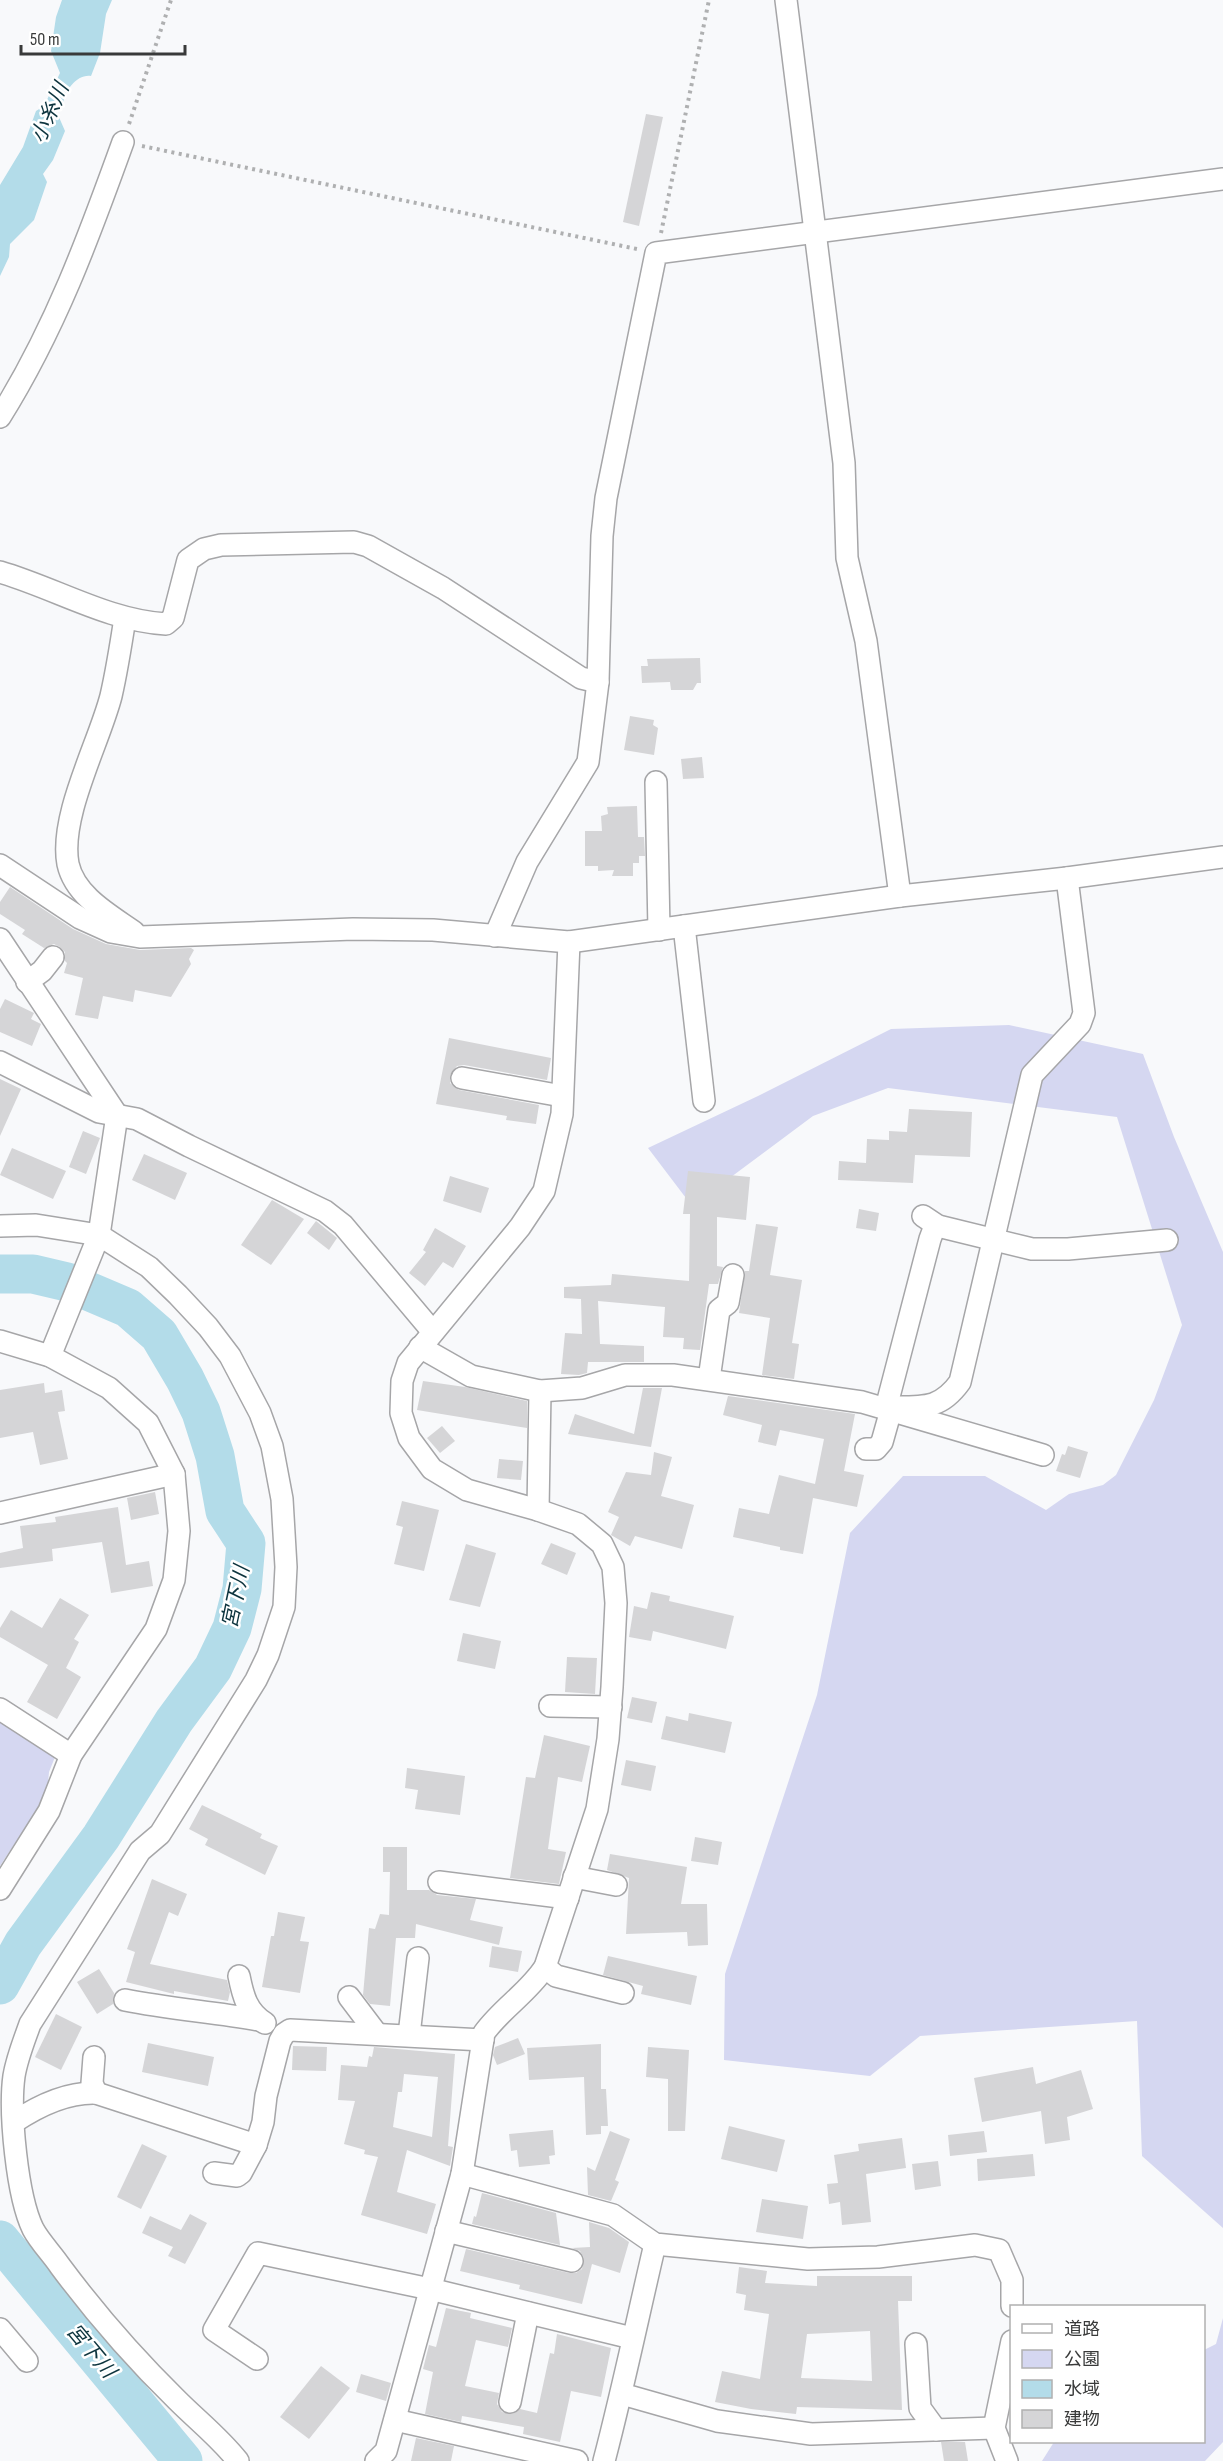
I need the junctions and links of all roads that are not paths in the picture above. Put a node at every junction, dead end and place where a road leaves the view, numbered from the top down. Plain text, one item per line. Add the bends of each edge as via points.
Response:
1 (786, 0) edge
2 (123, 141) road end
3 (1223, 179) edge
4 (814, 231) junction
5 (0, 417) edge
6 (0, 572) edge
7 (125, 618) junction
8 (598, 682) junction
9 (656, 782) dead end
10 (1223, 856) edge
11 (0, 865) edge
12 (1068, 878) junction
13 (900, 896) junction
14 (684, 926) junction
15 (659, 930) junction
16 (495, 936) junction
17 (140, 937) junction
18 (0, 939) edge
19 (569, 942) junction
20 (53, 957) dead end
21 (27, 982) junction
22 (0, 1062) edge
23 (462, 1078) dead end
24 (562, 1096) junction
25 (704, 1101) dead end
26 (117, 1115) junction
27 (0, 1226) edge
28 (98, 1238) junction
29 (993, 1239) junction
30 (1167, 1240) dead end
31 (733, 1275) dead end
32 (427, 1339) junction
33 (0, 1341) edge
34 (52, 1351) junction
35 (709, 1379) junction
36 (540, 1391) junction
37 (888, 1409) junction
38 (866, 1449) dead end
39 (1044, 1455) dead end
40 (174, 1474) junction
41 (538, 1510) junction
42 (0, 1513) edge
43 (550, 1706) dead end
44 (611, 1707) junction
45 (0, 1709) edge
46 (71, 1755) junction
47 (574, 1877) junction
48 (439, 1882) dead end
49 (616, 1885) dead end
50 (0, 1889) edge
51 (568, 1898) junction
52 (418, 1958) dead end
53 (545, 1967) junction
54 (239, 1976) dead end
55 (623, 1993) dead end
56 (349, 1998) dead end
57 (125, 2000) dead end
58 (260, 2020) junction
59 (284, 2034) junction
60 (376, 2034) junction
61 (409, 2036) junction
62 (483, 2040) junction
63 (94, 2057) dead end
64 (96, 2093) junction
65 (9, 2136) edge
66 (256, 2145) junction
67 (214, 2173) dead end
68 (462, 2174) junction
69 (446, 2231) junction
70 (655, 2244) junction
71 (572, 2261) dead end
72 (430, 2289) junction
73 (1012, 2305) edge
74 (528, 2313) junction
75 (0, 2329) edge
76 (632, 2338) junction
77 (915, 2344) dead end
78 (1010, 2346) edge
79 (257, 2359) dead end
80 (27, 2361) dead end
81 (622, 2394) junction
82 (510, 2402) dead end
83 (394, 2420) junction
84 (994, 2428) junction
85 (936, 2430) junction
86 (238, 2461) edge
87 (376, 2461) edge
88 (577, 2461) edge
89 (604, 2461) edge
90 (1007, 2461) edge

1 - 4 street
2 - 5 street via 88,241 55,318
3 - 4 street
4 - 8 street via 656,253 606,498
4 - 13 street via 844,463 847,558 866,641
6 - 7 street
7 - 8 street via 166,624 173,618 188,560 204,549 221,545 354,542 380,551 443,588 580,678
7 - 17 street via 111,696 76,797 68,864 91,900
8 - 16 street via 588,762 527,862
9 - 15 street
10 - 12 street
11 - 17 street via 80,918 111,932
12 - 13 street
12 - 29 street via 1084,1013 1080,1024 1032,1075
13 - 14 street
14 - 15 street
14 - 25 street
15 - 19 street
16 - 17 street via 353,929
16 - 19 street
18 - 21 street
19 - 24 street
20 - 21 street
21 - 26 street
22 - 26 street via 99,1112
23 - 24 street
24 - 32 street via 562,1114 544,1191 520,1227
26 - 28 street
26 - 32 street via 137,1119 325,1211 343,1225
27 - 28 street via 36,1225
28 - 34 street
28 - 65 street via 148,1267 178,1294 230,1356 260,1413 272,1446 282,1499 284,1607 268,1655 250,1690 160,1834 140,1851 30,2024 14,2078
29 - 30 street via 1032,1249
29 - 37 street via 960,1382 936,1404
29 - 37 street via 930,1221 933,1231
31 - 35 street via 728,1303 719,1310
32 - 36 street via 471,1376
32 - 41 street via 408,1363 402,1381 401,1413 409,1438 432,1470 467,1490
33 - 34 street
34 - 40 street via 109,1388 148,1424
35 - 36 street via 673,1374 625,1375 582,1388
35 - 37 street
36 - 41 street
37 - 38 street via 882,1442 876,1449
37 - 39 street
40 - 42 street
40 - 46 street via 179,1531 174,1580 156,1629
41 - 44 street via 578,1524 602,1544 613,1567 616,1603
43 - 44 street
44 - 47 street via 597,1809
45 - 46 street
46 - 50 street via 49,1811
47 - 49 street
47 - 51 street
48 - 51 street
51 - 53 street
52 - 61 street
53 - 55 street via 556,1976
53 - 62 street via 534,1983 493,2021
54 - 58 street via 244,1999
56 - 60 street
57 - 58 street
58 - 59 street
59 - 60 street via 291,2030
59 - 66 street via 276,2053
60 - 61 street
61 - 62 street
62 - 68 street
63 - 64 street
64 - 65 street via 81,2092 33,2110
64 - 66 street
65 - 86 street via 33,2229 128,2347 177,2400 222,2440
66 - 67 street via 237,2176
68 - 69 street
68 - 70 street via 613,2215
69 - 71 street
69 - 72 street
70 - 73 street via 808,2259 878,2257 975,2246 999,2250 1012,2280
70 - 76 street
72 - 74 street
72 - 79 street via 258,2253 214,2330
72 - 83 street
74 - 76 street
74 - 82 street
75 - 80 street
76 - 81 street
77 - 85 street via 920,2408
78 - 84 street
81 - 85 street via 717,2421 811,2434
81 - 89 street
83 - 87 street via 386,2451
83 - 88 street
84 - 85 street
84 - 90 street

